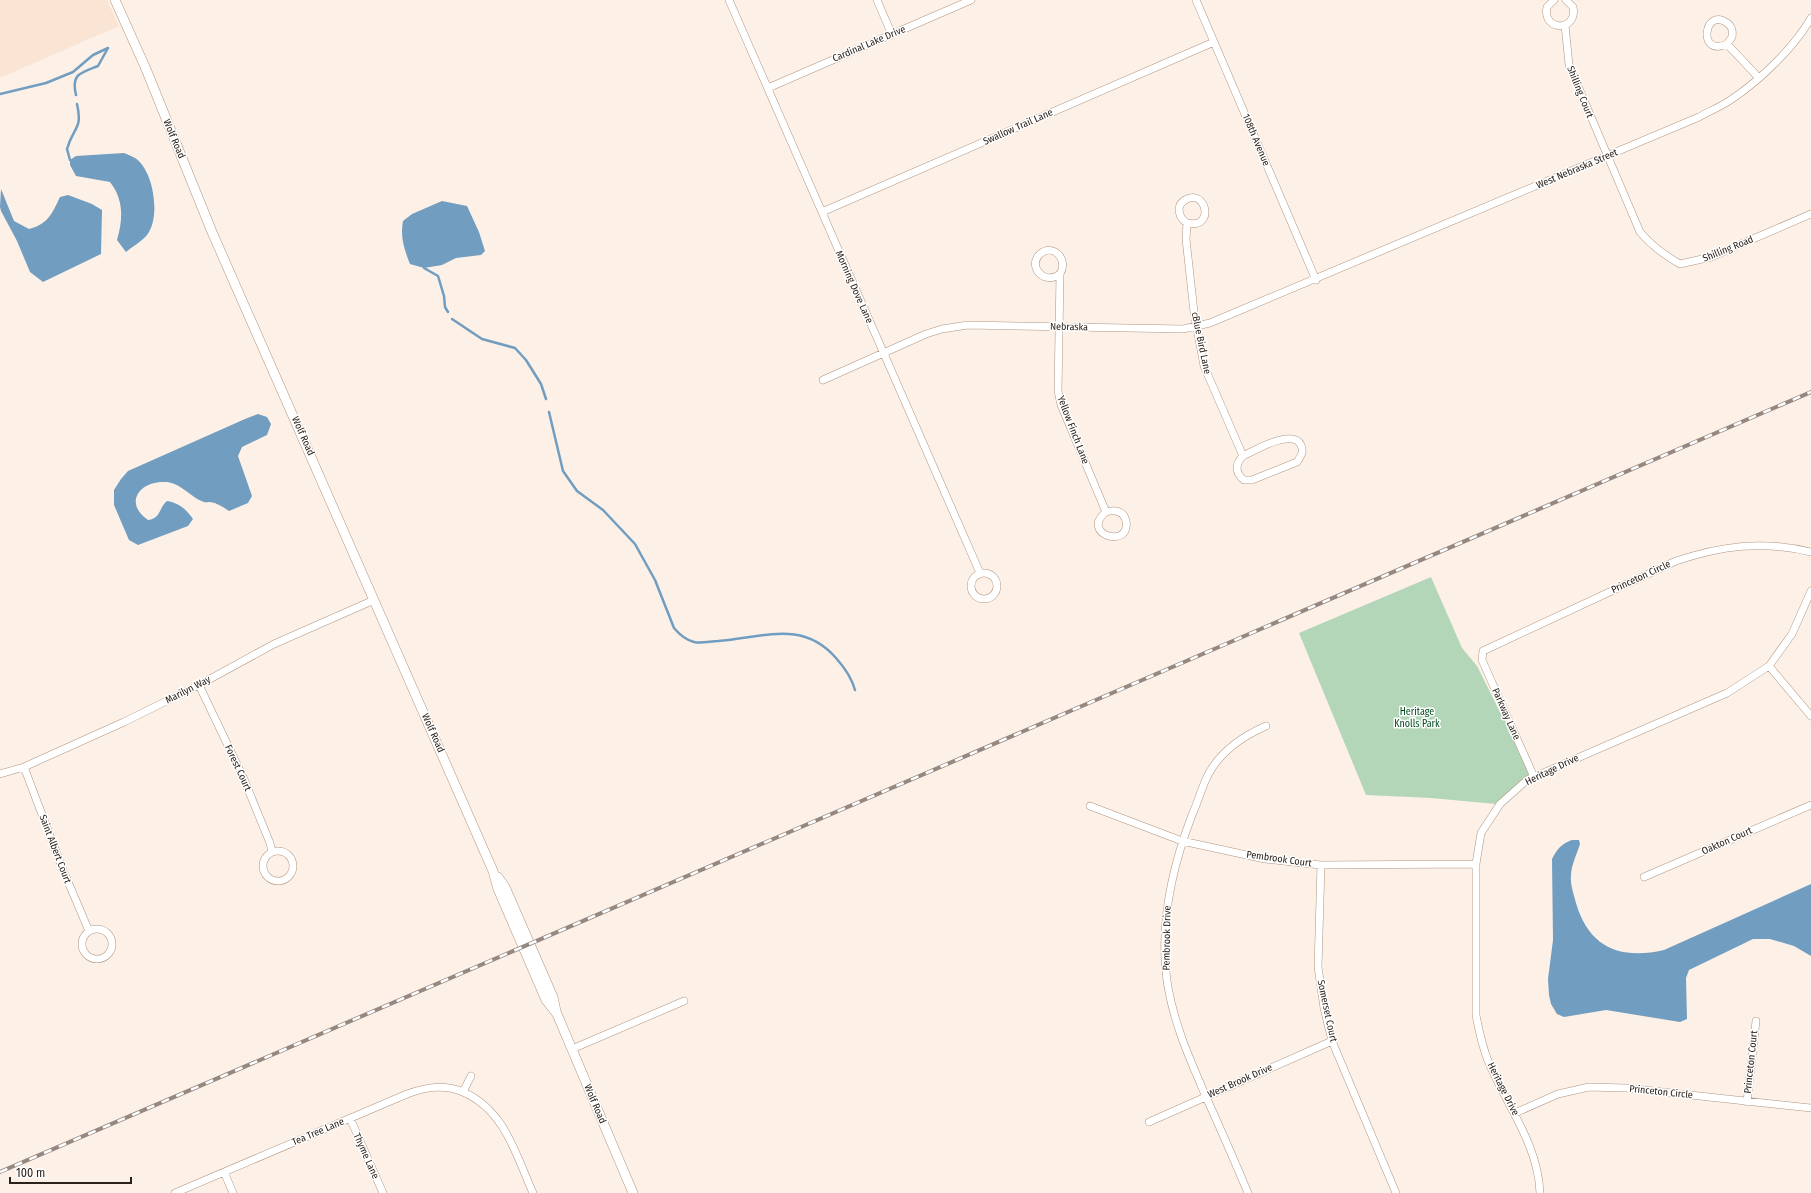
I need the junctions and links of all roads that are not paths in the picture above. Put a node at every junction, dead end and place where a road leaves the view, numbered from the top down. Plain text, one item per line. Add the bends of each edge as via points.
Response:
1 (115, 0) edge
2 (729, 0) edge
3 (877, 0) edge
4 (971, 0) edge
5 (1196, 0) edge
6 (1554, 0) edge
7 (1566, 0) edge
8 (1811, 18) edge
9 (1565, 25) junction
10 (892, 34) junction
11 (1214, 42) junction
12 (1727, 44) dead end
13 (1758, 77) junction
14 (768, 88) junction
15 (1607, 156) junction
16 (822, 212) junction
17 (1811, 214) edge
18 (1187, 224) dead end
19 (1060, 274) dead end
20 (1316, 280) junction
21 (1060, 327) junction
22 (1197, 327) junction
23 (883, 354) junction
24 (823, 380) dead end
25 (1243, 456) junction
26 (1106, 512) dead end
27 (1811, 552) edge
28 (980, 574) dead end
29 (1811, 591) edge
30 (374, 600) junction
31 (1482, 651) joint
32 (1769, 666) junction
33 (198, 685) junction
34 (1811, 716) edge
35 (1266, 726) dead end
36 (24, 767) junction
37 (0, 774) edge
38 (1534, 777) junction
39 (1811, 804) edge
40 (1090, 806) dead end
41 (1182, 841) junction
42 (272, 852) junction
43 (1476, 864) junction
44 (1321, 865) junction
45 (1644, 877) dead end
46 (89, 932) junction
47 (684, 1001) dead end
48 (1756, 1022) dead end
49 (1332, 1041) junction
50 (572, 1049) junction
51 (471, 1076) dead end
52 (463, 1092) junction
53 (1206, 1096) junction
54 (1747, 1102) junction
55 (1811, 1108) edge
56 (1515, 1113) junction
57 (350, 1118) junction
58 (1149, 1122) dead end
59 (224, 1172) junction
60 (175, 1193) edge
61 (233, 1193) edge
62 (383, 1193) edge
63 (533, 1193) edge
64 (633, 1193) edge
65 (1248, 1193) edge
66 (1396, 1193) edge
67 (1540, 1193) edge

1 - 30 main road, Wolf Road via 212,232
2 - 14 street, Morning Dove Lane
3 - 10 street
4 - 10 street, Cardinal Lake Drive
5 - 11 street, 108th Avenue
6 - 9 street via 1547,7 1547,16 1552,24
7 - 9 street via 1574,12 1571,20
8 - 13 street, West Nebraska Street via 1806,28 1784,53
9 - 15 street, Shilling Court via 1569,66
10 - 14 street, Cardinal Lake Drive
11 - 16 street, Swallow Trail Lane
11 - 20 street, 108th Avenue
12 - 13 street
13 - 15 street, West Nebraska Street via 1732,99 1699,117
14 - 16 street, Morning Dove Lane
15 - 17 street, Shilling Road via 1640,232 1665,256 1680,264 1711,257
15 - 20 street, West Nebraska Street
16 - 23 street, Morning Dove Lane
18 - 22 street, cBlue Bird Lane via 1186,239
19 - 21 street, Yellow Finch Lane
20 - 22 street, Nebraska
21 - 22 street, Nebraska
21 - 23 street, Nebraska via 962,326 942,329
21 - 26 street, Yellow Finch Lane via 1058,377 1061,405
22 - 25 street, cBlue Bird Lane via 1204,366
23 - 24 street, Nebraska
23 - 28 street, Morning Dove Lane
25 - 25 street via 1238,461 1239,476 1244,480 1252,480 1297,462 1302,456 1303,449 1300,442 1294,438 1286,438
27 - 31 street, Princeton Circle via 1771,546 1739,545 1702,552 1676,561
29 - 32 street, Heritage Drive via 1792,634
30 - 33 street, Marilyn Way via 274,644
30 - 50 main road, Wolf Road via 494,871 505,886 553,997 557,1014
31 - 38 street, Parkway Lane via 1482,660
32 - 34 street
32 - 38 street, Heritage Drive via 1727,693
33 - 36 street, Marilyn Way
33 - 42 street, Forest Court via 243,777
35 - 41 street, Pembrook Drive via 1247,734 1227,750 1209,773
36 - 37 street, Marilyn Way
36 - 46 street, Saint Albert Court
38 - 43 street, Heritage Drive via 1527,780 1500,804 1481,833
39 - 45 street, Oakton Court
40 - 41 street, Pembrook Court
41 - 44 street, Pembrook Court via 1265,859
41 - 53 street, Pembrook Drive via 1167,904 1166,971 1180,1036
42 - 42 street via 286,854 292,861 292,871 286,878 276,881 264,872 263,863
43 - 44 street, Pembrook Court
43 - 56 street, Heritage Drive via 1476,1015 1486,1055
44 - 49 street, Somerset Court via 1318,967
46 - 46 street via 83,939 84,953 92,959 107,956 112,947 110,937 99,929
47 - 50 street
48 - 54 street, Princeton Court
49 - 53 street, West Brook Drive
49 - 66 street, Somerset Court
50 - 64 main road, Wolf Road
51 - 52 street
52 - 57 street, Tea Tree Lane via 445,1087 420,1089
52 - 63 street, Tea Tree Lane via 481,1101 498,1117
53 - 58 street, West Brook Drive
53 - 65 street, Pembrook Drive
54 - 55 street, Princeton Circle
54 - 56 street, Princeton Circle via 1626,1088 1589,1087 1558,1094
56 - 67 street, Heritage Drive via 1534,1156
57 - 59 street, Tea Tree Lane
57 - 62 street, Thyme Lane
59 - 60 street, Tea Tree Lane
59 - 61 street

